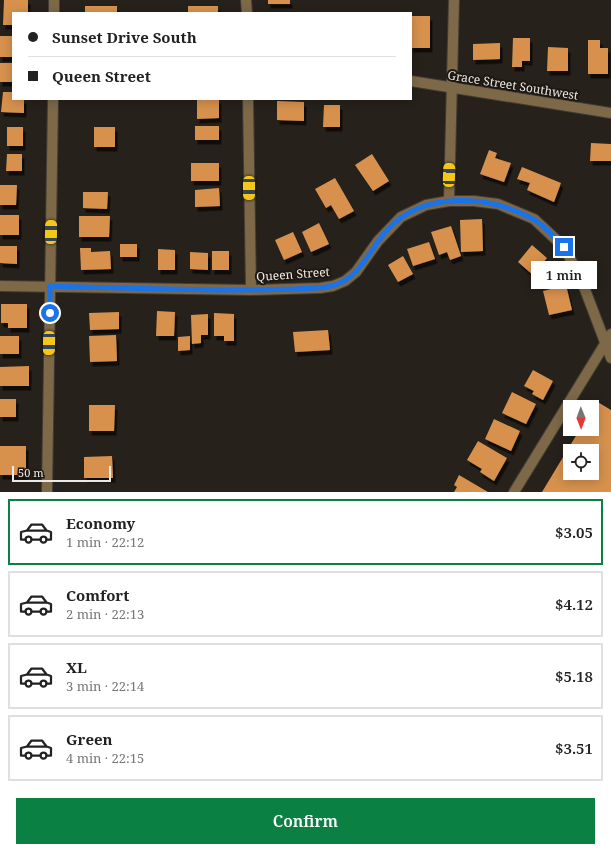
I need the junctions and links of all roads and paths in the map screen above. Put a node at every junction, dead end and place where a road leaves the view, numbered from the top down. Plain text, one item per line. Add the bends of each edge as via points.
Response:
1 (54, 0) edge
2 (246, 0) edge
3 (454, 0) edge
4 (54, 12) edge
5 (247, 12) edge
6 (412, 81) edge
7 (452, 88) junction
8 (53, 100) edge
9 (248, 100) edge
10 (611, 113) edge
11 (449, 201) junction
12 (0, 286) edge
13 (50, 286) junction
14 (251, 290) junction
15 (611, 334) edge
16 (605, 342) junction
17 (611, 358) edge
18 (47, 492) edge
19 (514, 492) edge

1 - 4 street
2 - 5 street
3 - 7 street
6 - 7 street, Grace Street Southwest
7 - 10 street, Grace Street Southwest
7 - 11 street
8 - 13 street
9 - 14 street
11 - 14 street, Queen Street via 426,205 401,217 378,241 356,272 345,281 320,288
11 - 16 street, Queen Street via 498,204 534,219 564,247 581,279
12 - 13 street, Queen Street
13 - 14 street, Queen Street
13 - 18 street
15 - 16 street
16 - 17 street, Queen Street
16 - 19 street

